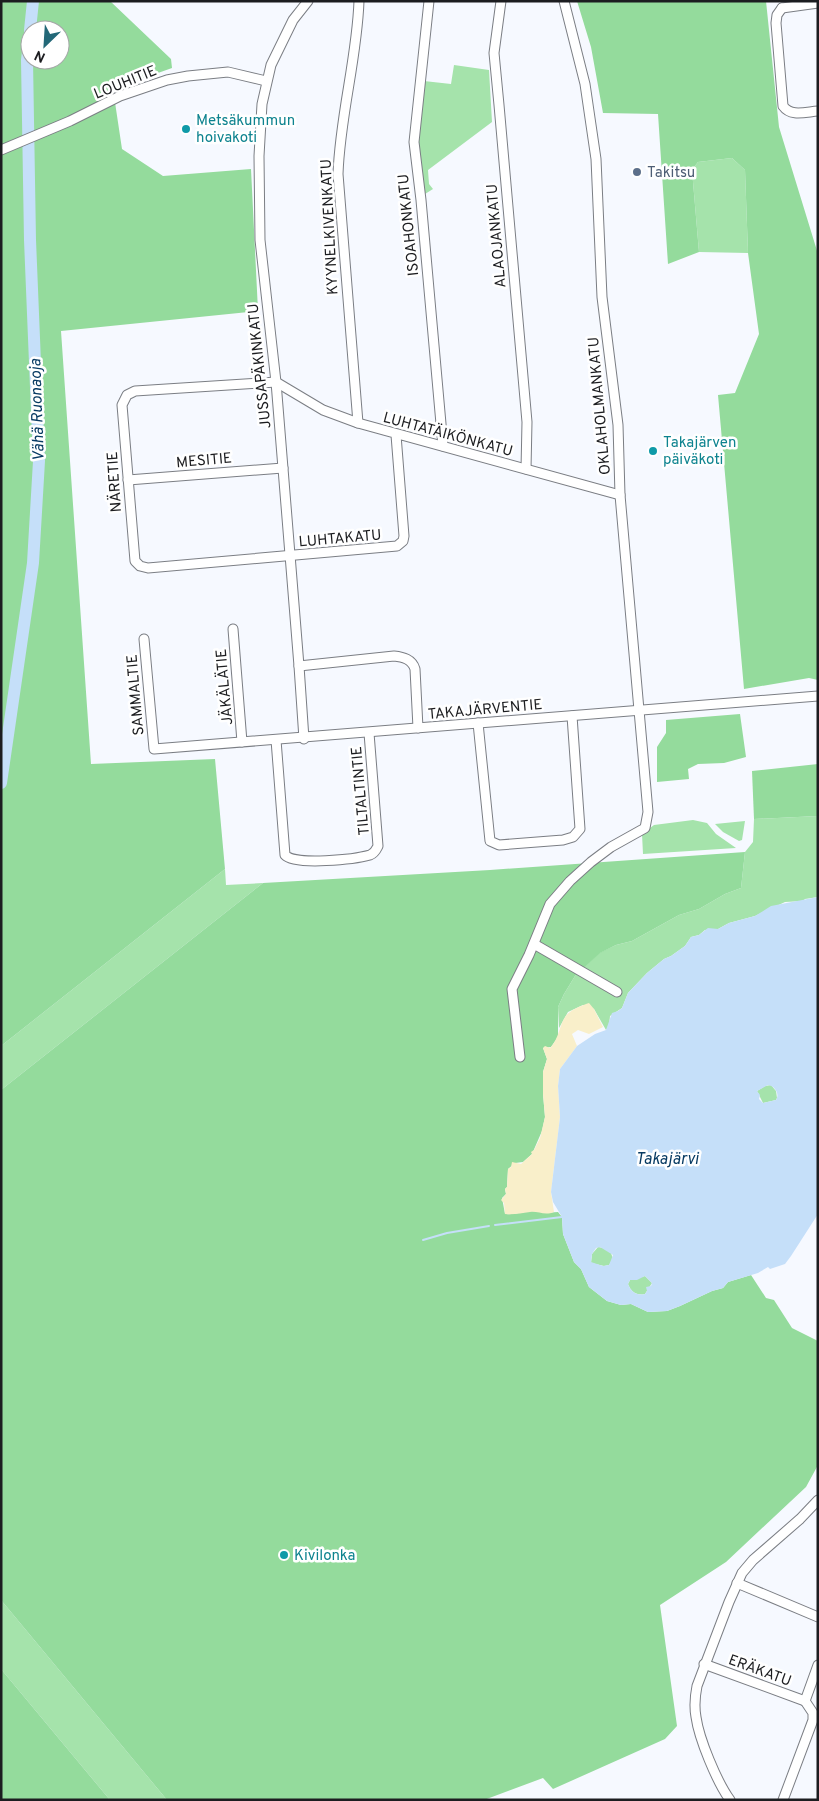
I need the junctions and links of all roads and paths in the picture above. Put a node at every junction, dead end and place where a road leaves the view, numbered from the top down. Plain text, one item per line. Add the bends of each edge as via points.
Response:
1 (308, 1) edge
2 (359, 1) edge
3 (429, 1) edge
4 (501, 1) edge
5 (564, 1) edge
6 (818, 3) edge
7 (780, 4) edge
8 (266, 81) junction
9 (818, 112) edge
10 (2, 149) edge
11 (276, 382) junction
12 (358, 423) junction
13 (396, 435) junction
14 (443, 446) junction
15 (283, 468) junction
16 (526, 469) junction
17 (128, 480) junction
18 (620, 495) junction
19 (290, 556) junction
20 (233, 629) dead end
21 (144, 639) dead end
22 (299, 666) junction
23 (818, 696) edge
24 (640, 711) junction
25 (572, 716) junction
26 (478, 723) junction
27 (418, 728) junction
28 (369, 733) junction
29 (304, 738) junction
30 (276, 740) junction
31 (242, 742) junction
32 (154, 749) joint
33 (534, 944) junction
34 (617, 992) dead end
35 (520, 1057) dead end
36 (818, 1500) edge
37 (808, 1512) junction
38 (818, 1517) edge
39 (737, 1583) junction
40 (818, 1616) edge
41 (704, 1664) junction
42 (818, 1665) edge
43 (806, 1701) junction
44 (730, 1800) edge
45 (783, 1800) edge

1 - 8 street, JUSSAPÄKINKATU via 293,20 276,52
2 - 12 street, KYYNELKIVENKATU via 357,35 340,136 338,174
3 - 14 street, ISOAHONKATU via 414,142
4 - 16 street, ALAOJANKATU via 494,64 526,422
5 - 18 street, OKLAHOLMANKATU via 585,84 596,159 602,297 618,425
6 - 7 street
7 - 9 street via 776,27 783,106 795,113
8 - 10 street, LOUHITIE via 228,72 167,80 120,96
8 - 11 street, JUSSAPÄKINKATU via 261,116 259,217
11 - 12 street, LUHTATÄIKÖNKATU via 323,410
11 - 15 street, JUSSAPÄKINKATU
11 - 17 street, NÄRETIE via 135,391 127,395 122,407
12 - 13 street, LUHTATÄIKÖNKATU
13 - 14 street, LUHTATÄIKÖNKATU
13 - 19 street, LUHTAKATU via 404,536 400,544
14 - 16 street, LUHTATÄIKÖNKATU
15 - 17 street, MESITIE
15 - 19 street, JUSSAPÄKINKATU
16 - 18 street, LUHTATÄIKÖNKATU
17 - 19 street, NÄRETIE via 134,559 140,566 148,568
18 - 24 street, OKLAHOLMANKATU
19 - 22 street, JUSSAPÄKINKATU
20 - 31 street, JÄKÄLÄTIE
21 - 32 street, SAMMALTIE
22 - 27 street via 394,656 408,659 415,668
22 - 29 street, JUSSAPÄKINKATU
23 - 24 street, TAKAJÄRVENTIE
24 - 25 street, TAKAJÄRVENTIE
24 - 33 street, OKLAHOLMANKATU via 647,825 642,831 611,847 555,896
25 - 26 street, TAKAJÄRVENTIE
25 - 26 street via 580,829 572,837 562,840 499,845 492,843 489,837
26 - 27 street, TAKAJÄRVENTIE
27 - 28 street, TAKAJÄRVENTIE
28 - 29 street, TAKAJÄRVENTIE
28 - 30 street, TILTALTINTIE via 378,846 371,854 336,860 297,861 284,853
29 - 30 street, TAKAJÄRVENTIE
30 - 31 street, TAKAJÄRVENTIE
31 - 32 street, TAKAJÄRVENTIE
33 - 34 street
33 - 35 street via 512,989
36 - 37 street
37 - 38 street
37 - 39 street via 753,1560
39 - 40 street
39 - 41 street
41 - 43 street, ERÄKATU
41 - 44 street via 697,1686 695,1715 704,1746
42 - 43 street
43 - 45 street via 812,1709 813,1720

